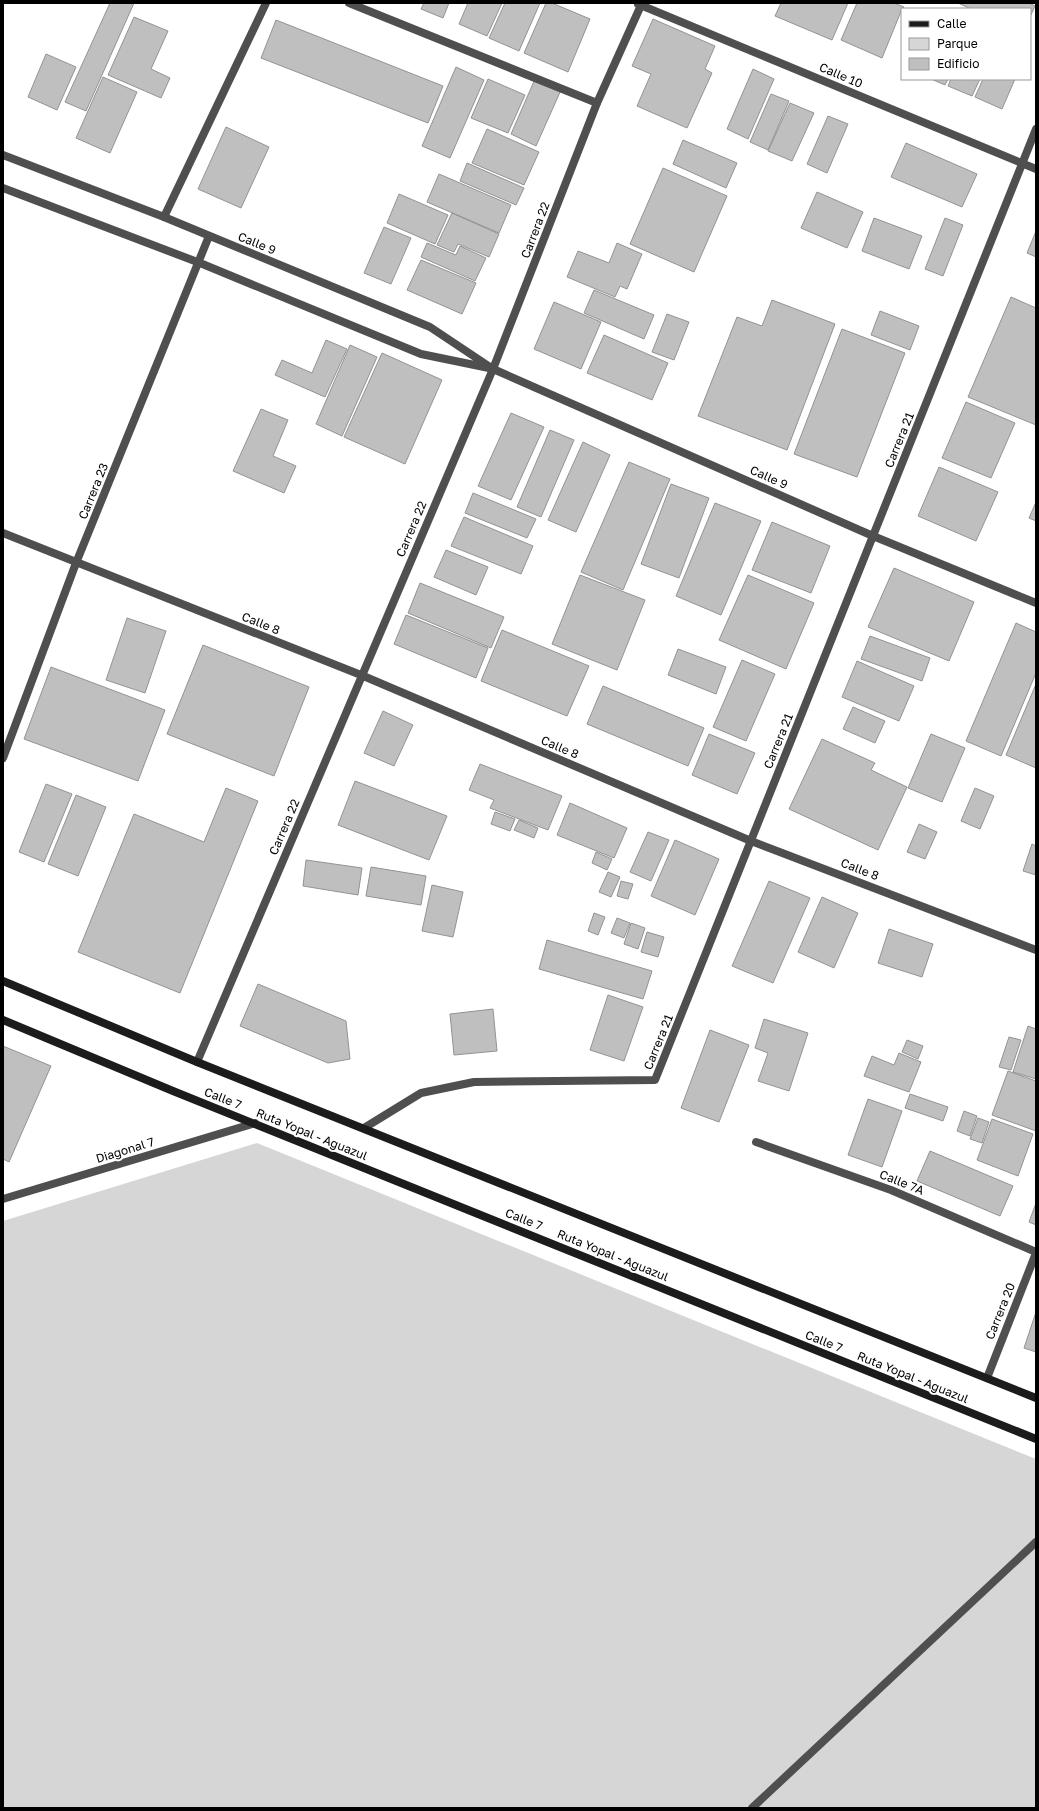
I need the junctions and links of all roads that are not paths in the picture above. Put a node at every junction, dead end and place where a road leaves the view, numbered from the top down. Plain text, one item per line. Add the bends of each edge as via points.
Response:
1 (266, 3) edge
2 (349, 3) edge
3 (640, 4) edge
4 (597, 104) junction
5 (1036, 129) edge
6 (3, 155) edge
7 (1022, 164) junction
8 (1036, 169) edge
9 (3, 188) edge
10 (164, 217) junction
11 (209, 236) junction
12 (200, 263) junction
13 (493, 369) junction
14 (3, 533) edge
15 (873, 536) junction
16 (76, 563) junction
17 (1036, 603) edge
18 (361, 675) junction
19 (3, 758) edge
20 (751, 841) junction
21 (1036, 950) edge
22 (3, 980) edge
23 (3, 1020) edge
24 (197, 1062) junction
25 (255, 1123) junction
26 (364, 1128) junction
27 (756, 1142) dead end
28 (3, 1199) edge
29 (1036, 1252) edge
30 (987, 1378) junction
31 (1036, 1398) edge
32 (1036, 1439) edge
33 (1036, 1542) edge
34 (752, 1808) edge

1 - 10 street
2 - 4 street
3 - 4 street, Carrera 22
3 - 7 street, Calle 10
4 - 13 street, Carrera 22
5 - 7 street, Carrera 21
6 - 10 street, Calle 9
7 - 8 street, Calle 10
7 - 15 street, Carrera 21
9 - 12 street, Calle 9
10 - 11 street, Calle 9
11 - 12 street, Carrera 23
11 - 13 street, Calle 9 via 430,327
12 - 13 street, Calle 9 via 421,354
12 - 16 street, Carrera 23
13 - 15 street, Calle 9
13 - 18 street, Carrera 22
14 - 16 street, Calle 8
15 - 17 street, Calle 9
15 - 20 street, Carrera 21
16 - 18 street, Calle 8
16 - 19 street, Carrera 23
18 - 20 street, Calle 8
18 - 24 street, Carrera 22
20 - 21 street, Calle 8
20 - 26 street, Carrera 21 via 655,1080 474,1082 421,1093
22 - 24 main road, Calle 7
23 - 25 street, Ruta Yopal - Aguazul
24 - 26 main road, Calle 7
25 - 28 street, Diagonal 7
25 - 32 street, Ruta Yopal - Aguazul
26 - 30 main road, Calle 7
27 - 29 street, Calle 7A via 891,1190
29 - 30 street, Carrera 20
30 - 31 main road, Calle 7
33 - 34 street

